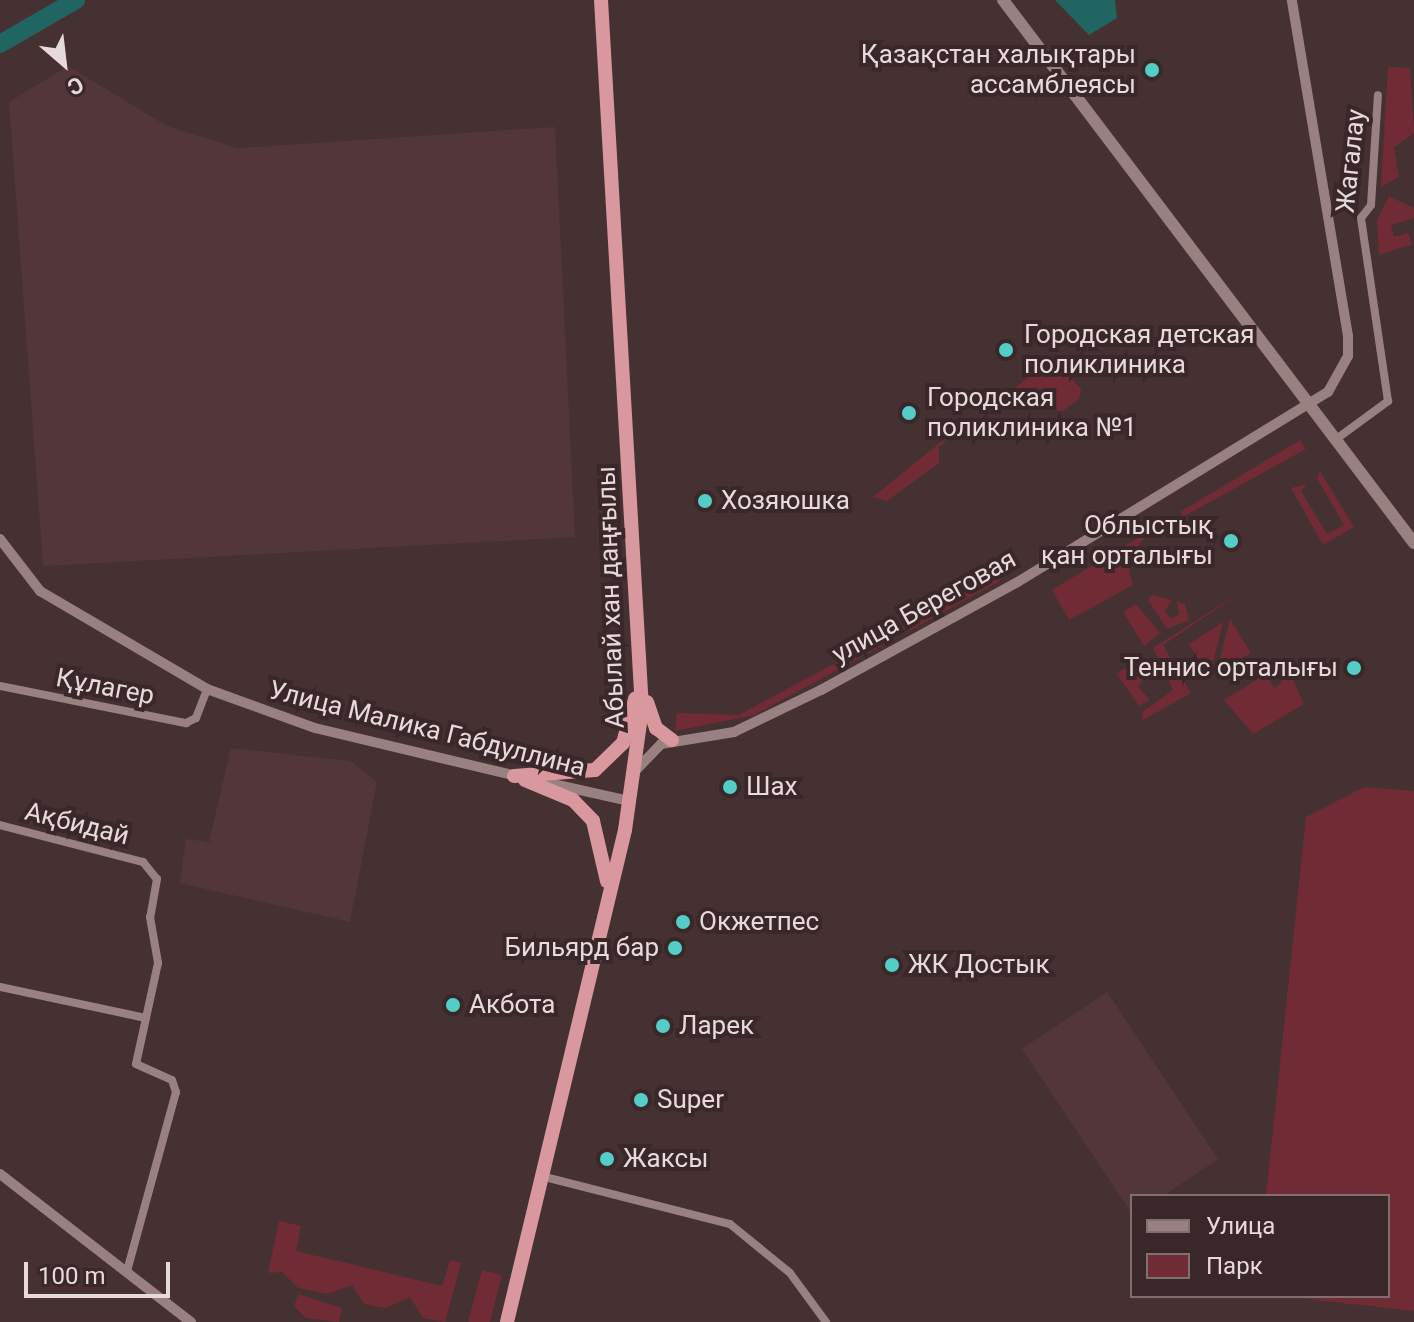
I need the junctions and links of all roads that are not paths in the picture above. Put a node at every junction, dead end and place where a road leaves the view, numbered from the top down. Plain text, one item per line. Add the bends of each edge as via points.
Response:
1 (601, 0) edge
2 (1003, 0) edge
3 (1292, 0) edge
4 (1378, 95) dead end
5 (1309, 407) junction
6 (1335, 440) junction
7 (0, 539) edge
8 (1414, 543) edge
9 (641, 670) junction
10 (0, 686) edge
11 (207, 689) junction
12 (672, 740) junction
13 (634, 775) junction
14 (514, 776) junction
15 (630, 801) junction
16 (0, 825) edge
17 (605, 912) junction
18 (0, 987) edge
19 (146, 1018) junction
20 (0, 1174) edge
21 (541, 1176) junction
22 (127, 1271) junction
23 (191, 1322) edge
24 (507, 1322) edge
25 (826, 1322) edge

1 - 9 highway, Абылай хан даңғылы
2 - 5 main road
3 - 5 street, улица Береговая via 1348,336 1341,375
4 - 6 street, Жагалау via 1371,205 1361,218 1388,401
5 - 6 main road
5 - 12 street, улица Береговая via 807,697 734,732
6 - 8 main road
7 - 11 street, Улица Малика Габдуллина via 40,591
9 - 12 highway via 653,723
9 - 13 highway, Абылай хан даңғылы
9 - 14 highway via 628,734 607,761 575,776
10 - 11 street, Құлагер via 186,723 198,715
11 - 14 street, Улица Малика Габдуллина via 315,728
12 - 13 street via 647,752
13 - 15 highway, Абылай хан даңғылы
14 - 15 street, Улица Малика Габдуллина
14 - 17 highway via 573,800 593,821 606,861
15 - 17 highway, Абылай хан даңғылы
16 - 19 street, Ақбидай via 143,862 157,879 150,917 158,963
17 - 21 highway, Абылай хан даңғылы
18 - 19 street
19 - 22 street via 138,1067 172,1080 176,1092
20 - 22 street
21 - 24 highway, Абылай хан даңғылы
21 - 25 street via 730,1224 790,1273
22 - 23 street

